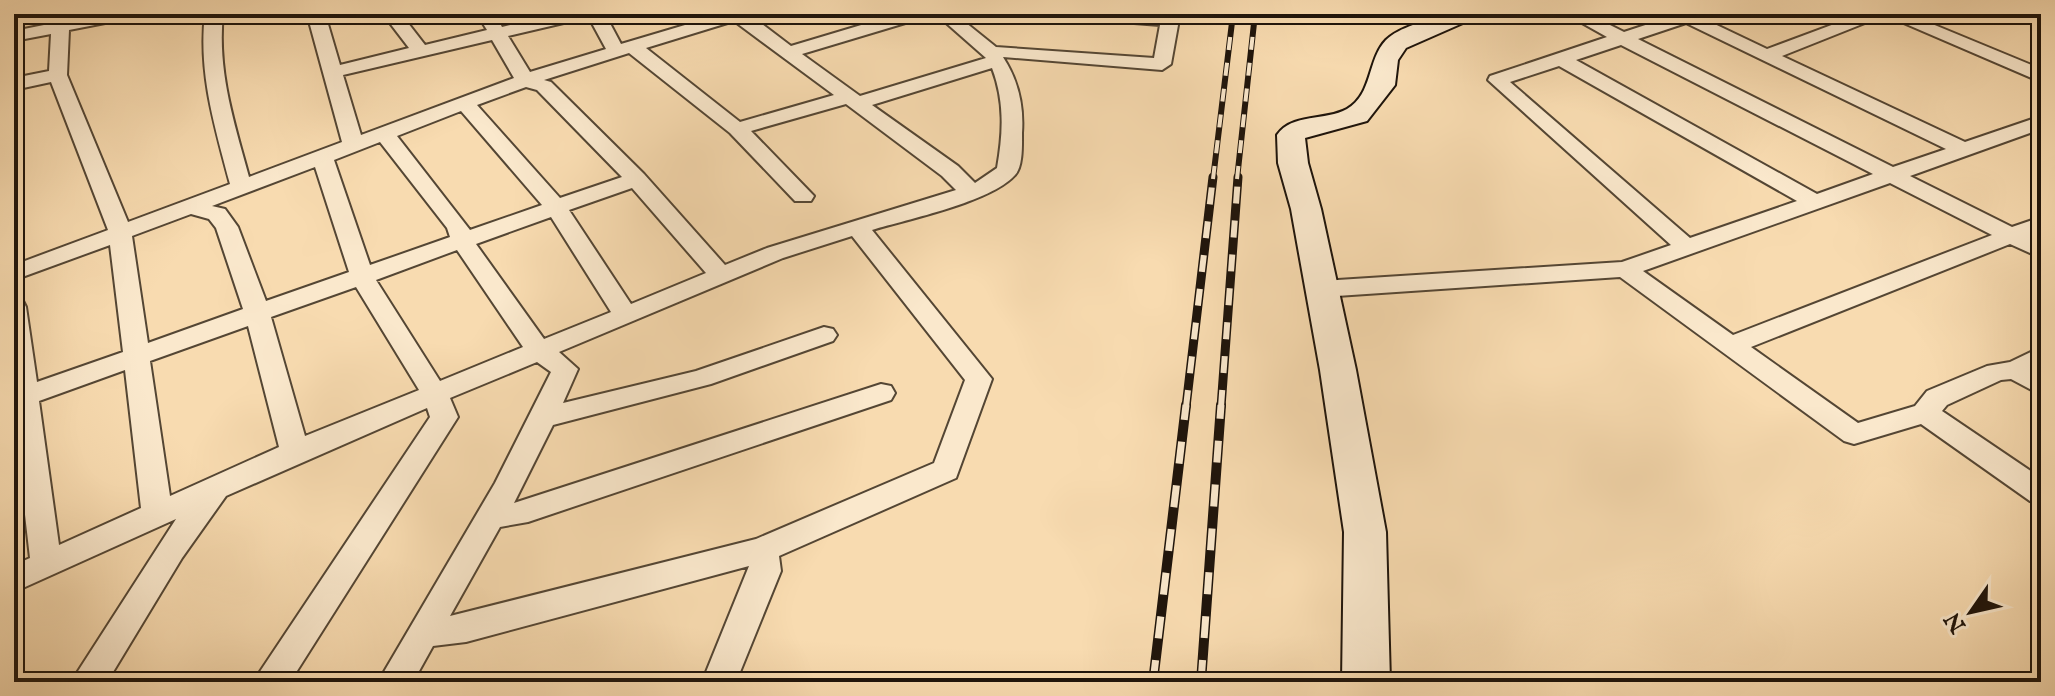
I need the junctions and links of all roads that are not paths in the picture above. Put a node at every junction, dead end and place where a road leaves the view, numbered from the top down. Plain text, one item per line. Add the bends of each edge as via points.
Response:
1 (125, 14) edge
2 (214, 14) edge
3 (316, 14) edge
4 (392, 14) edge
5 (486, 14) edge
6 (579, 14) edge
7 (596, 14) edge
8 (737, 14) edge
9 (916, 14) edge
10 (945, 14) edge
11 (1082, 14) edge
12 (1575, 14) edge
13 (1877, 14) edge
14 (1893, 14) edge
15 (1455, 15) edge
16 (1691, 15) edge
17 (1171, 17) edge
18 (60, 27) junction
19 (497, 32) junction
20 (14, 36) edge
21 (1623, 37) junction
22 (624, 48) junction
23 (420, 50) junction
24 (788, 53) junction
25 (1767, 55) junction
26 (994, 57) junction
27 (1562, 60) junction
28 (333, 72) junction
29 (58, 75) junction
30 (2041, 76) edge
31 (525, 80) junction
32 (14, 84) edge
33 (852, 100) junction
34 (463, 102) junction
35 (2041, 122) edge
36 (737, 129) junction
37 (383, 132) junction
38 (353, 144) junction
39 (1963, 149) junction
40 (322, 156) junction
41 (1890, 176) junction
42 (636, 179) junction
43 (241, 186) junction
44 (971, 192) junction
45 (803, 196) dead end
46 (1814, 201) junction
47 (187, 206) junction
48 (556, 207) junction
49 (2041, 224) edge
50 (857, 227) junction
51 (120, 232) junction
52 (2011, 235) junction
53 (462, 240) junction
54 (1688, 248) junction
55 (2041, 251) edge
56 (1625, 269) junction
57 (14, 273) edge
58 (721, 275) junction
59 (362, 276) junction
60 (1322, 289) junction
61 (14, 307) edge
62 (625, 314) junction
63 (258, 315) junction
64 (824, 335) dead end
65 (1731, 345) junction
66 (538, 350) junction
67 (2041, 356) edge
68 (137, 358) junction
69 (2016, 370) junction
70 (2041, 386) edge
71 (434, 393) junction
72 (881, 393) dead end
73 (27, 395) junction
74 (1925, 413) junction
75 (544, 418) junction
76 (295, 452) junction
77 (216, 487) junction
78 (2041, 493) edge
79 (157, 513) junction
80 (493, 516) junction
81 (763, 550) junction
82 (46, 564) junction
83 (14, 579) edge
84 (422, 633) junction
85 (88, 682) edge
86 (270, 682) edge
87 (395, 682) edge
88 (719, 682) edge
89 (1366, 682) edge

1 - 18 street
2 - 43 street via 211,63
3 - 28 street
4 - 23 street
5 - 19 street
6 - 19 street
7 - 22 street
8 - 22 street
8 - 24 street
9 - 24 street
10 - 26 street
11 - 17 street
12 - 21 street
13 - 25 street
14 - 30 street
15 - 60 street via 1397,43 1385,60 1382,85 1357,115 1291,135
16 - 21 street
16 - 25 street
17 - 26 street via 1162,64 1007,51
18 - 20 street
18 - 29 street
19 - 23 street
19 - 31 street
21 - 27 street
21 - 41 street
22 - 31 street
22 - 36 street
23 - 28 street
24 - 33 street
25 - 39 street
26 - 33 street
26 - 44 street via 1012,104 1014,131 1007,171
27 - 46 street
27 - 54 street via 1497,80
28 - 38 street
29 - 32 street
29 - 51 street
31 - 34 street
31 - 42 street via 544,86
33 - 36 street
33 - 44 street
34 - 37 street
34 - 48 street
35 - 39 street
36 - 45 street
37 - 38 street
37 - 53 street via 458,227
38 - 40 street
39 - 41 street
40 - 43 street
40 - 59 street
41 - 46 street
41 - 52 street
42 - 48 street
42 - 58 street
43 - 47 street
44 - 50 street
46 - 54 street
47 - 51 street
47 - 63 street via 217,214 227,227
48 - 53 street
48 - 62 street
49 - 52 street
50 - 58 street
50 - 81 street via 979,379 946,470
51 - 57 street
51 - 68 street
52 - 55 street
52 - 65 street
53 - 59 street
53 - 66 street
54 - 56 street
56 - 60 street
56 - 65 street
58 - 62 street
59 - 63 street
59 - 71 street
60 - 89 street via 1365,532
61 - 73 street
62 - 66 street
63 - 68 street
63 - 76 street
64 - 75 street via 702,378
65 - 74 street via 1854,434
66 - 71 street
66 - 75 street via 565,369
67 - 69 street
68 - 73 street
68 - 79 street
69 - 70 street
69 - 74 street via 1996,372 1937,398
71 - 76 street
71 - 86 street via 444,417
72 - 80 street via 517,514
73 - 82 street
74 - 78 street
75 - 80 street
76 - 77 street
77 - 79 street
77 - 85 street
79 - 82 street
80 - 84 street
81 - 84 street via 466,628
81 - 88 street via 765,571
82 - 83 street
84 - 87 street

